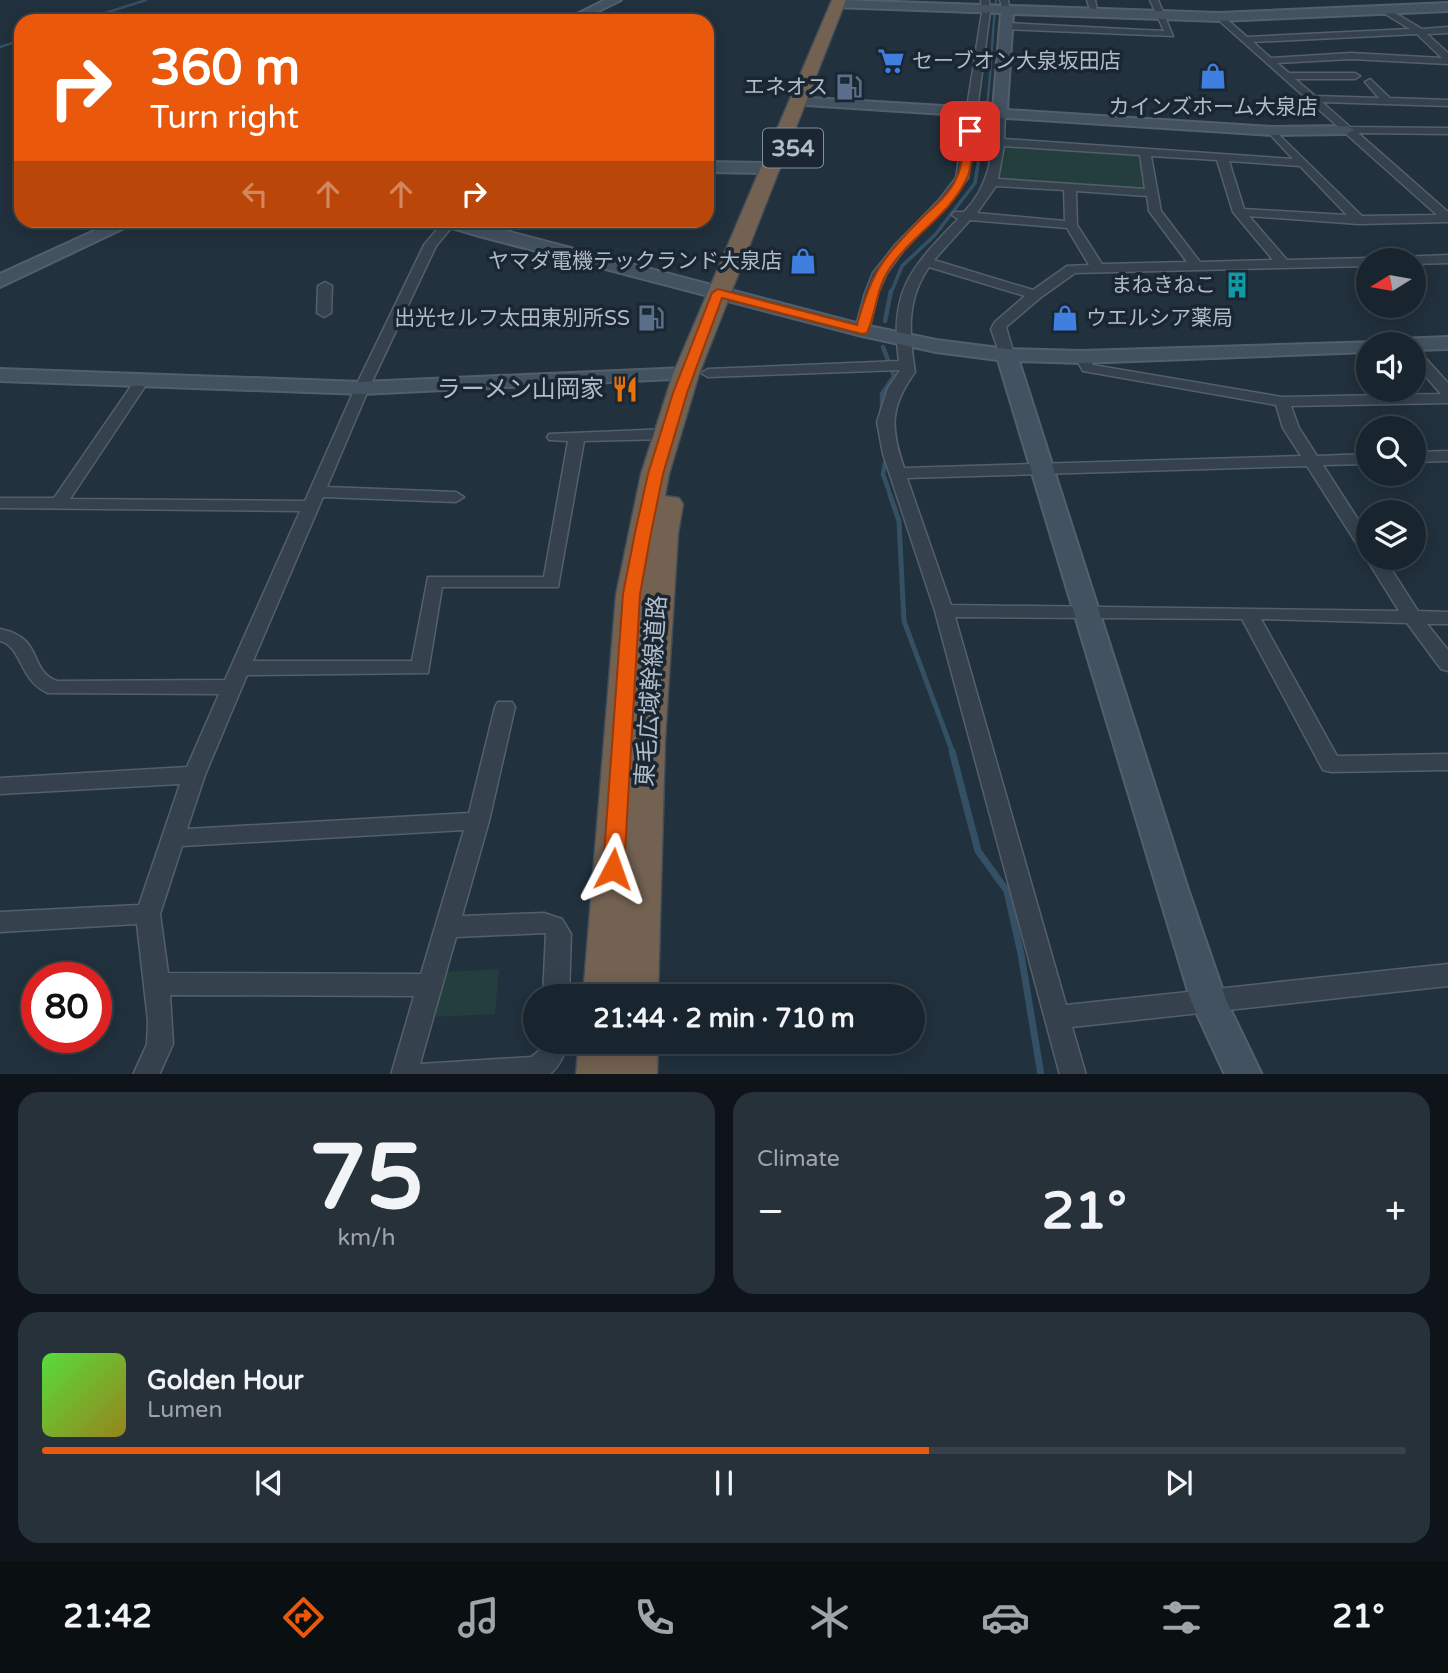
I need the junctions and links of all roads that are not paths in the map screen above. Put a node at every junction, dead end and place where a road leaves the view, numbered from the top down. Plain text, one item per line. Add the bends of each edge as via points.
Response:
1 (615, 0) edge
2 (1091, 0) edge
3 (1154, 0) edge
4 (1352, 0) edge
5 (844, 2) edge
6 (921, 4) edge
7 (986, 5) edge
8 (1005, 5) edge
9 (1448, 7) edge
10 (1372, 10) junction
11 (1385, 10) junction
12 (584, 14) edge
13 (1095, 14) junction
14 (1161, 16) junction
15 (1219, 17) junction
16 (1007, 26) junction
17 (1418, 30) junction
18 (1448, 30) edge
19 (1244, 40) junction
20 (981, 44) junction
21 (1005, 46) junction
22 (1443, 49) edge
23 (1448, 60) edge
24 (1268, 61) junction
25 (1285, 76) junction
26 (1355, 76) dead end
27 (1370, 82) dead end
28 (1311, 99) junction
29 (1387, 101) junction
30 (811, 102) junction
31 (1448, 103) edge
32 (973, 112) junction
33 (1000, 114) junction
34 (1347, 130) junction
35 (1272, 131) junction
36 (1448, 131) edge
37 (998, 142) junction
38 (1145, 152) junction
39 (1222, 158) junction
40 (1304, 163) junction
41 (714, 167) edge
42 (771, 168) junction
43 (992, 182) junction
44 (1070, 188) junction
45 (1151, 193) junction
46 (1448, 203) edge
47 (1433, 205) junction
48 (937, 210) junction
49 (1239, 212) junction
50 (967, 216) junction
51 (1448, 218) edge
52 (1359, 220) junction
53 (1071, 225) junction
54 (116, 228) edge
55 (442, 228) edge
56 (471, 228) edge
57 (497, 228) edge
58 (484, 232) junction
59 (1448, 259) edge
60 (1426, 260) edge
61 (924, 261) junction
62 (1356, 262) edge
63 (1283, 264) junction
64 (1196, 266) junction
65 (1098, 268) junction
66 (0, 282) edge
67 (325, 286) dead end
68 (727, 295) junction
69 (1035, 295) junction
70 (324, 313) dead end
71 (862, 330) junction
72 (902, 339) junction
73 (1448, 343) edge
74 (1426, 344) edge
75 (1356, 346) edge
76 (1007, 355) junction
77 (1082, 357) junction
78 (906, 365) junction
79 (1426, 367) edge
80 (697, 374) junction
81 (0, 375) edge
82 (143, 379) junction
83 (362, 388) junction
84 (1448, 392) edge
85 (1448, 398) edge
86 (1282, 402) junction
87 (667, 434) junction
88 (555, 436) dead end
89 (577, 436) junction
90 (1448, 456) edge
91 (1426, 457) edge
92 (1356, 459) edge
93 (1313, 461) junction
94 (1042, 470) junction
95 (897, 473) junction
96 (456, 497) dead end
97 (314, 499) junction
98 (0, 503) edge
99 (59, 503) junction
100 (1356, 529) edge
101 (1383, 570) edge
102 (944, 611) junction
103 (1088, 613) junction
104 (1248, 613) junction
105 (1412, 617) junction
106 (1448, 618) edge
107 (0, 635) edge
108 (1448, 664) edge
109 (240, 668) junction
110 (231, 687) junction
111 (505, 707) dead end
112 (1448, 762) edge
113 (194, 775) junction
114 (0, 786) edge
115 (478, 821) junction
116 (174, 838) junction
117 (148, 914) junction
118 (0, 922) edge
119 (448, 926) junction
120 (1448, 975) edge
121 (156, 984) junction
122 (557, 984) edge
123 (605, 984) edge
124 (637, 984) edge
125 (430, 985) junction
126 (1209, 1001) junction
127 (1057, 1017) junction
128 (552, 1054) edge
129 (600, 1054) edge
130 (635, 1054) edge
131 (146, 1074) edge
132 (404, 1074) edge
133 (418, 1074) edge
134 (424, 1074) edge
135 (599, 1074) edge
136 (634, 1074) edge
137 (1073, 1074) edge
138 (1244, 1074) edge

1 - 12 street
2 - 13 street
3 - 14 street
4 - 10 street
5 - 6 street
5 - 30 highway, 東毛広域幹線道路 / 354
5 - 42 highway, 東毛広域幹線道路 / 354
6 - 7 street
7 - 8 street
7 - 20 street
8 - 13 street
8 - 16 street
9 - 11 street
10 - 11 street
10 - 15 street
11 - 17 street
13 - 14 street
14 - 15 street
14 - 16 street via 1170,34
15 - 19 street
16 - 21 street
17 - 18 street
17 - 19 street
17 - 22 street
19 - 24 street
20 - 21 street
20 - 32 street
21 - 33 street
22 - 23 street
23 - 24 street via 1351,56
24 - 25 street
25 - 26 street
25 - 28 street
27 - 29 street
28 - 29 street
28 - 34 street
29 - 31 street
30 - 32 street
30 - 68 highway, 東毛広域幹線道路 / 354
32 - 33 street
32 - 48 street via 965,170
33 - 35 street
33 - 37 street
34 - 35 street
34 - 36 street
34 - 47 street
35 - 40 street
37 - 38 street
37 - 43 street
38 - 39 street
38 - 45 street
39 - 40 street
39 - 49 street
40 - 52 street
41 - 42 street
42 - 68 highway, 東毛広域幹線道路 / 354
43 - 44 street
43 - 50 street
44 - 45 street
44 - 53 street
45 - 64 street via 1155,211
46 - 47 street
47 - 51 street
48 - 50 street
48 - 71 street via 882,270
49 - 52 street
49 - 63 street
50 - 53 street
50 - 61 street
51 - 52 street
53 - 65 street
54 - 66 street
55 - 83 street
56 - 58 street
57 - 58 street
58 - 68 street
59 - 60 street
61 - 69 street
61 - 72 street via 908,289
62 - 63 street
63 - 64 street
64 - 65 street
65 - 69 street via 1066,271
67 - 70 street
68 - 71 street
68 - 80 highway, 東毛広域幹線道路 / 354
69 - 76 street via 998,329
71 - 72 street
72 - 76 street
72 - 78 street
73 - 74 street
75 - 77 street
76 - 77 street
76 - 94 street
77 - 86 street via 1088,368
78 - 80 street
78 - 95 street via 908,372 895,388 885,422
79 - 84 street
80 - 83 street
80 - 87 highway, 東毛広域幹線道路 / 354
80 - 124 highway, 東毛広域幹線道路 / 354 via 663,534 647,740
81 - 82 street
82 - 83 street
82 - 99 street
83 - 97 street
85 - 86 street
86 - 93 street via 1291,428
87 - 89 street
87 - 123 highway, 東毛広域幹線道路 / 354 via 632,594
88 - 89 street
89 - 109 street via 552,583 434,581 421,668
90 - 91 street
92 - 93 street
93 - 94 street
93 - 100 street
94 - 95 street
94 - 103 street
95 - 102 street
96 - 97 street
97 - 99 street
97 - 109 street
98 - 99 street
101 - 105 street
102 - 103 street
102 - 127 street
103 - 104 street
103 - 126 street
104 - 105 street
104 - 112 street via 1331,764
105 - 106 street
105 - 108 street
107 - 110 street via 20,641 33,673 45,686
109 - 110 street
110 - 113 street
111 - 115 street
113 - 114 street
113 - 116 street
115 - 116 street
115 - 119 street
116 - 117 street
117 - 118 street
117 - 121 street
119 - 122 street via 554,926 559,933
119 - 125 street
120 - 126 street
121 - 125 street
121 - 131 street via 160,1044
125 - 132 street
126 - 127 street
126 - 138 street
127 - 137 street
128 - 134 street via 535,1069
129 - 135 highway
130 - 136 highway
132 - 133 street

